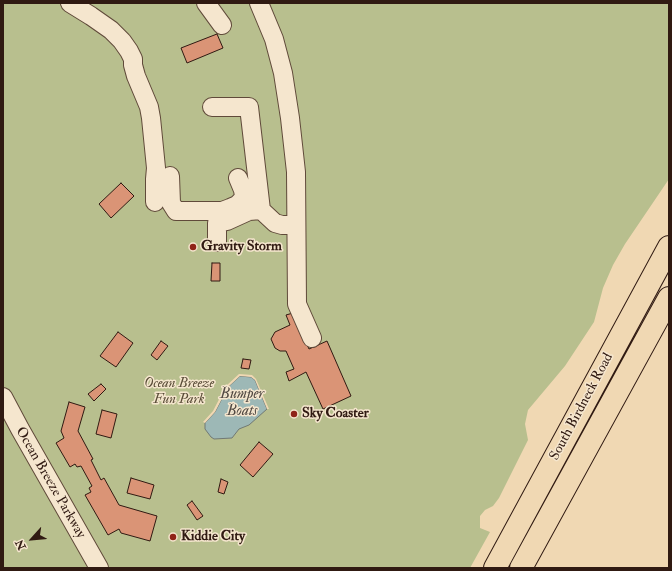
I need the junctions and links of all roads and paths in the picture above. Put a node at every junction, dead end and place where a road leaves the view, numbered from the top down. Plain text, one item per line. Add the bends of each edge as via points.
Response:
1 (70, 3) edge
2 (206, 3) edge
3 (259, 3) edge
4 (222, 24) dead end
5 (212, 107) dead end
6 (170, 176) dead end
7 (238, 178) dead end
8 (155, 202) dead end
9 (254, 203) junction
10 (296, 225) junction
11 (217, 242) dead end
12 (669, 247) edge
13 (669, 298) edge
14 (312, 338) dead end
15 (3, 397) edge
16 (99, 568) edge
17 (495, 568) edge
18 (521, 568) edge

1 - 8 street via 111,30 130,51 151,118 156,168
2 - 4 street
3 - 10 street via 274,39 283,73 296,172
5 - 9 street via 249,107
6 - 9 street via 171,203 176,211 222,211 237,205
7 - 9 street via 244,196
9 - 10 street via 275,222
9 - 11 street via 249,211 217,223
10 - 14 street via 297,304
12 - 17 main road, South Birdneck Road
13 - 18 main road, South Birdneck Road
15 - 16 street, Ocean Breeze Parkway

